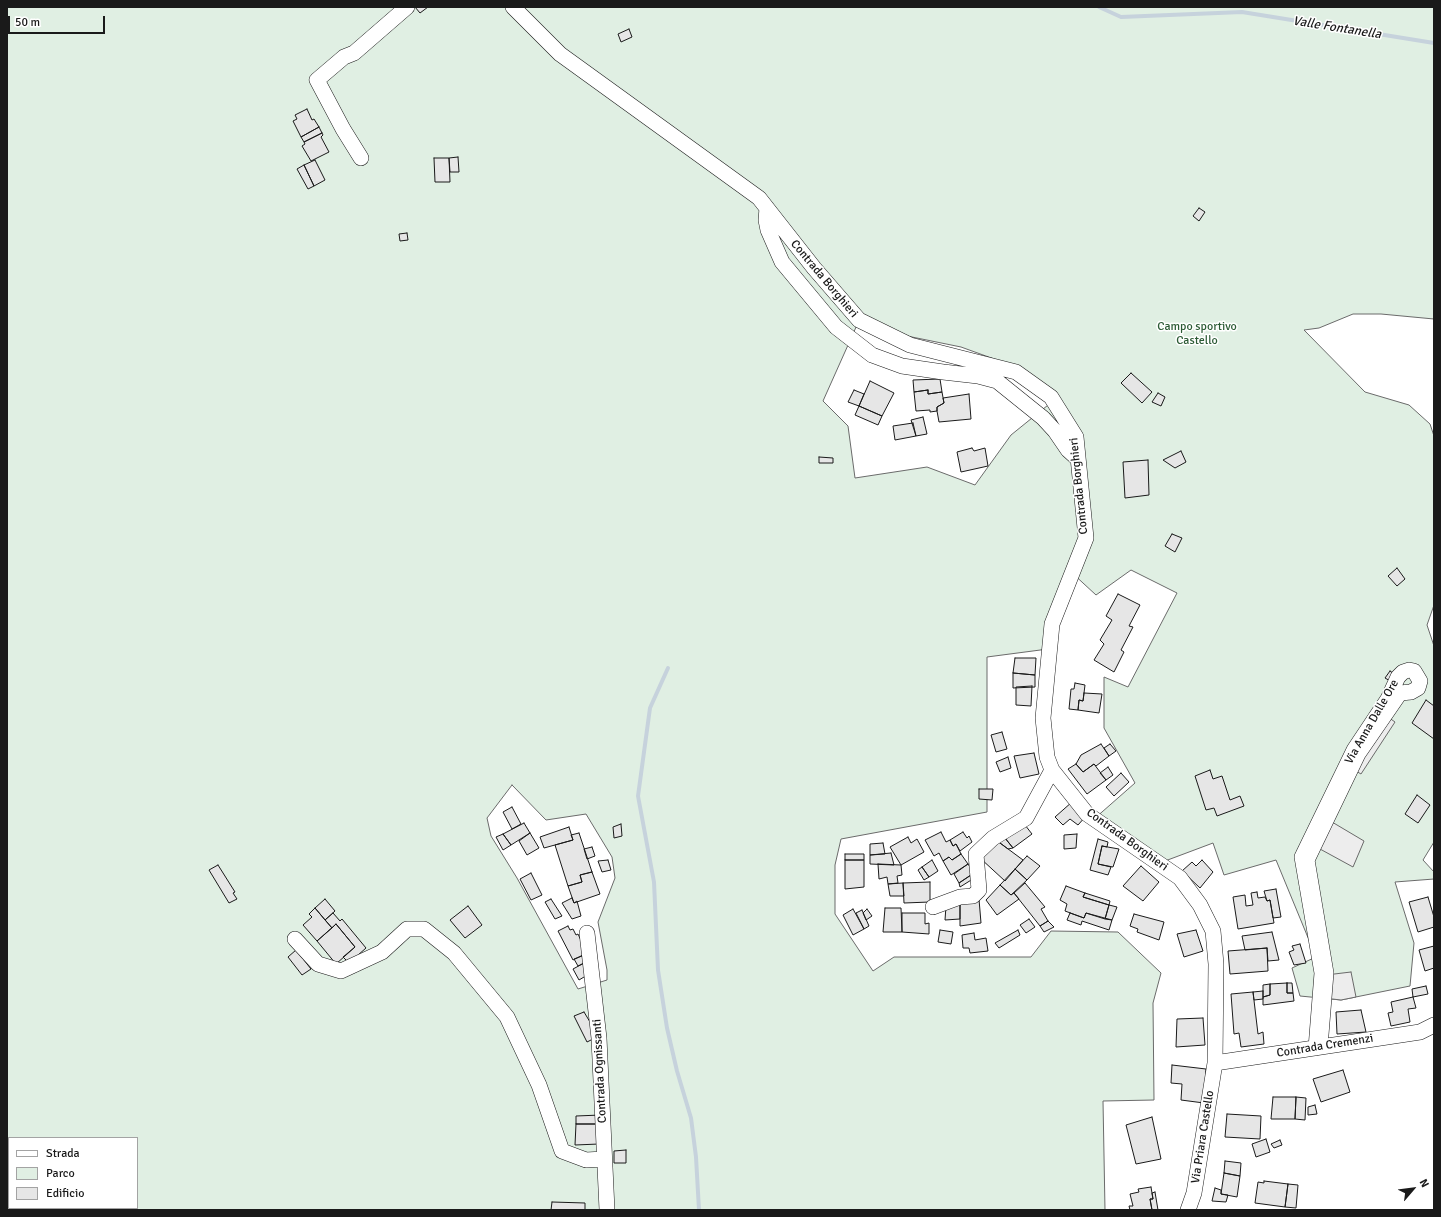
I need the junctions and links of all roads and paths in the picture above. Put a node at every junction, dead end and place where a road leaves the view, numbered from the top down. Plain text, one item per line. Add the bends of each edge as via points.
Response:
1 (407, 7) edge
2 (513, 7) edge
3 (361, 158) dead end
4 (767, 208) junction
5 (1078, 459) junction
6 (1052, 770) junction
7 (933, 907) dead end
8 (587, 933) dead end
9 (295, 939) dead end
10 (1434, 1025) edge
11 (1318, 1047) junction
12 (1215, 1063) junction
13 (604, 1159) junction
14 (607, 1210) edge
15 (1188, 1210) edge

1 - 3 street via 354,53 344,57 317,80
2 - 4 street, Contrada Borghieri via 560,54 759,198
4 - 5 street, Contrada Borghieri via 814,268 860,320 910,345 1016,372 1051,397 1076,437
4 - 5 street via 768,230 782,262 836,327 872,355 902,366 997,381 1043,418
5 - 6 street, Contrada Borghieri via 1086,538 1052,624 1043,718 1047,757
6 - 7 street via 1026,818 993,838 976,854 979,890 972,896 960,897
6 - 12 street, Contrada Borghieri via 1087,814 1180,878 1200,905 1213,931 1216,957
8 - 13 street, Contrada Ognissanti via 599,1038
9 - 13 street via 318,964 341,971 382,952 407,929 424,929 454,953 506,1017 539,1085 562,1151 586,1160
10 - 11 street, Contrada Cremenzi via 1420,1032
11 - 11 street, Via Anna Dalle Ore via 1326,973 1307,860 1358,754 1400,693 1418,688 1420,681 1414,671 1408,670 1398,677 1388,699 1354,750 1302,857 1322,973
11 - 12 street, Contrada Cremenzi
12 - 15 street, Via Priara Castello via 1194,1193
13 - 14 street, Contrada Ognissanti

